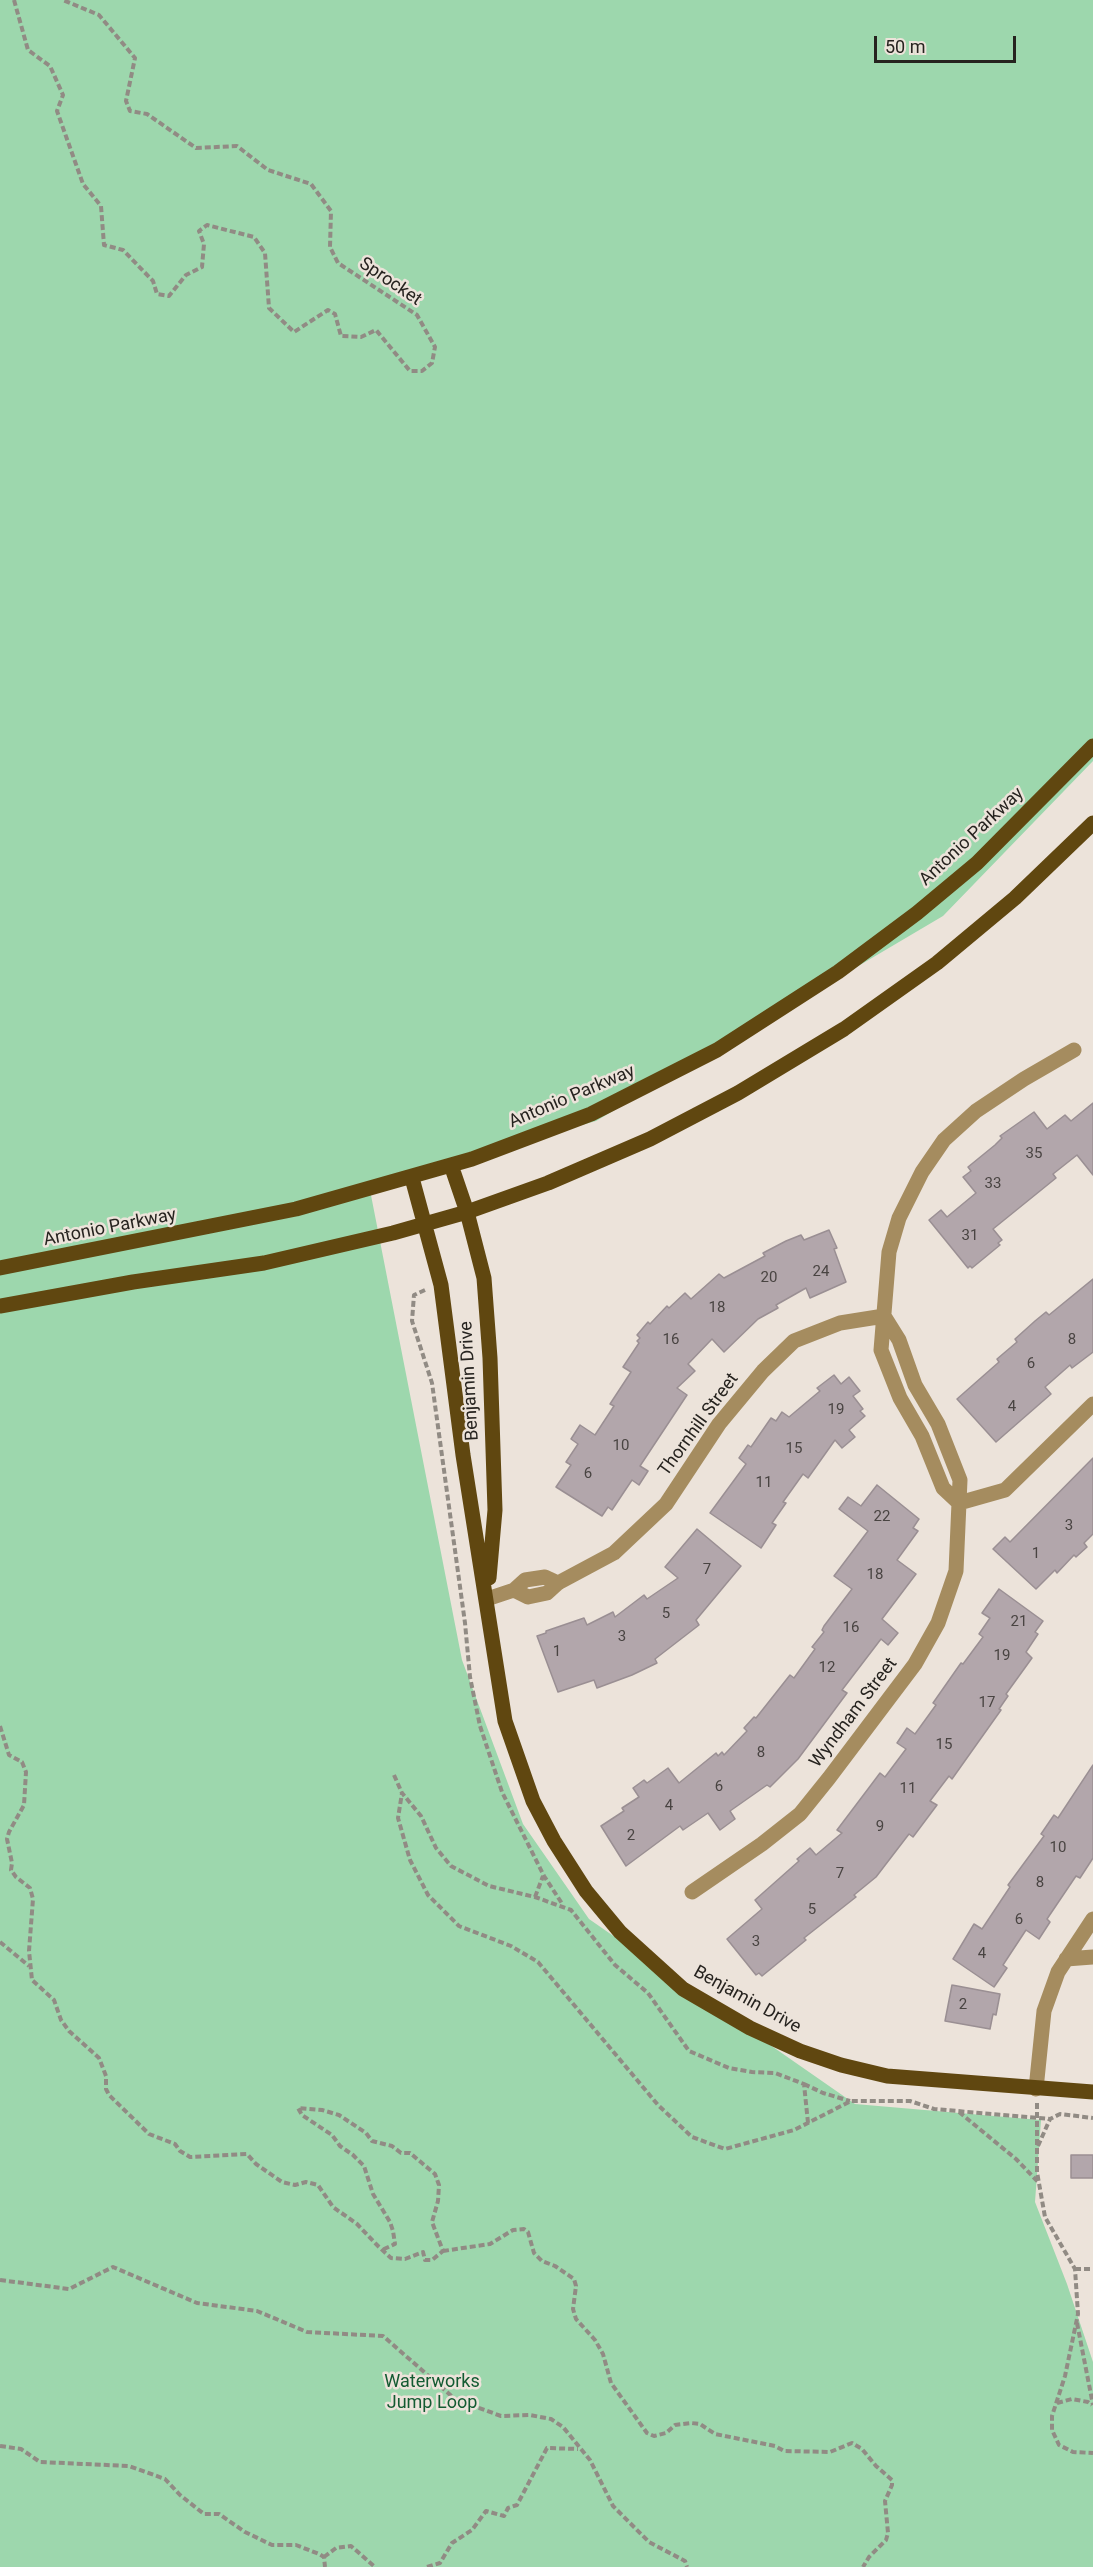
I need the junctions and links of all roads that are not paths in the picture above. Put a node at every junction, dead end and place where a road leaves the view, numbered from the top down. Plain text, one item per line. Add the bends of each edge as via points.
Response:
1 (1093, 746) edge
2 (1093, 823) edge
3 (1074, 1050) dead end
4 (451, 1166) junction
5 (412, 1178) junction
6 (467, 1212) junction
7 (426, 1224) junction
8 (0, 1268) edge
9 (0, 1306) edge
10 (884, 1316) junction
11 (1093, 1404) edge
12 (959, 1503) junction
13 (487, 1599) junction
14 (692, 1892) dead end
15 (1093, 1919) edge
16 (1093, 1958) edge
17 (1066, 1959) junction
18 (1036, 2089) junction
19 (1093, 2092) edge

1 - 4 main road, Antonio Parkway via 977,863 917,913 809,991 717,1050 600,1110
2 - 6 main road via 1015,898 937,963 844,1029 738,1093 650,1139 548,1183
3 - 10 street via 976,1111 944,1140 898,1218 889,1252
4 - 5 main road, Antonio Parkway
4 - 6 main road, Benjamin Drive
5 - 7 main road, Benjamin Drive
5 - 8 main road, Antonio Parkway via 296,1209
6 - 7 main road
6 - 13 main road, Benjamin Drive via 484,1278 490,1358 495,1510
7 - 9 main road via 264,1263
7 - 13 main road, Benjamin Drive via 441,1285
10 - 12 street via 881,1350 900,1398 922,1436 943,1488
10 - 13 street, Thornhill Street via 840,1323 794,1341 718,1424 666,1504 614,1553 558,1583 545,1577 525,1580 514,1590
11 - 12 street via 1005,1490
12 - 14 street, Wyndham Street via 956,1571 938,1623 915,1664 800,1814
13 - 18 main road, Benjamin Drive via 505,1721 533,1801 586,1891 653,1965 683,1989 750,2028 841,2065 887,2076
15 - 17 street
16 - 17 street
17 - 18 street via 1044,2011
18 - 19 main road, Benjamin Drive

